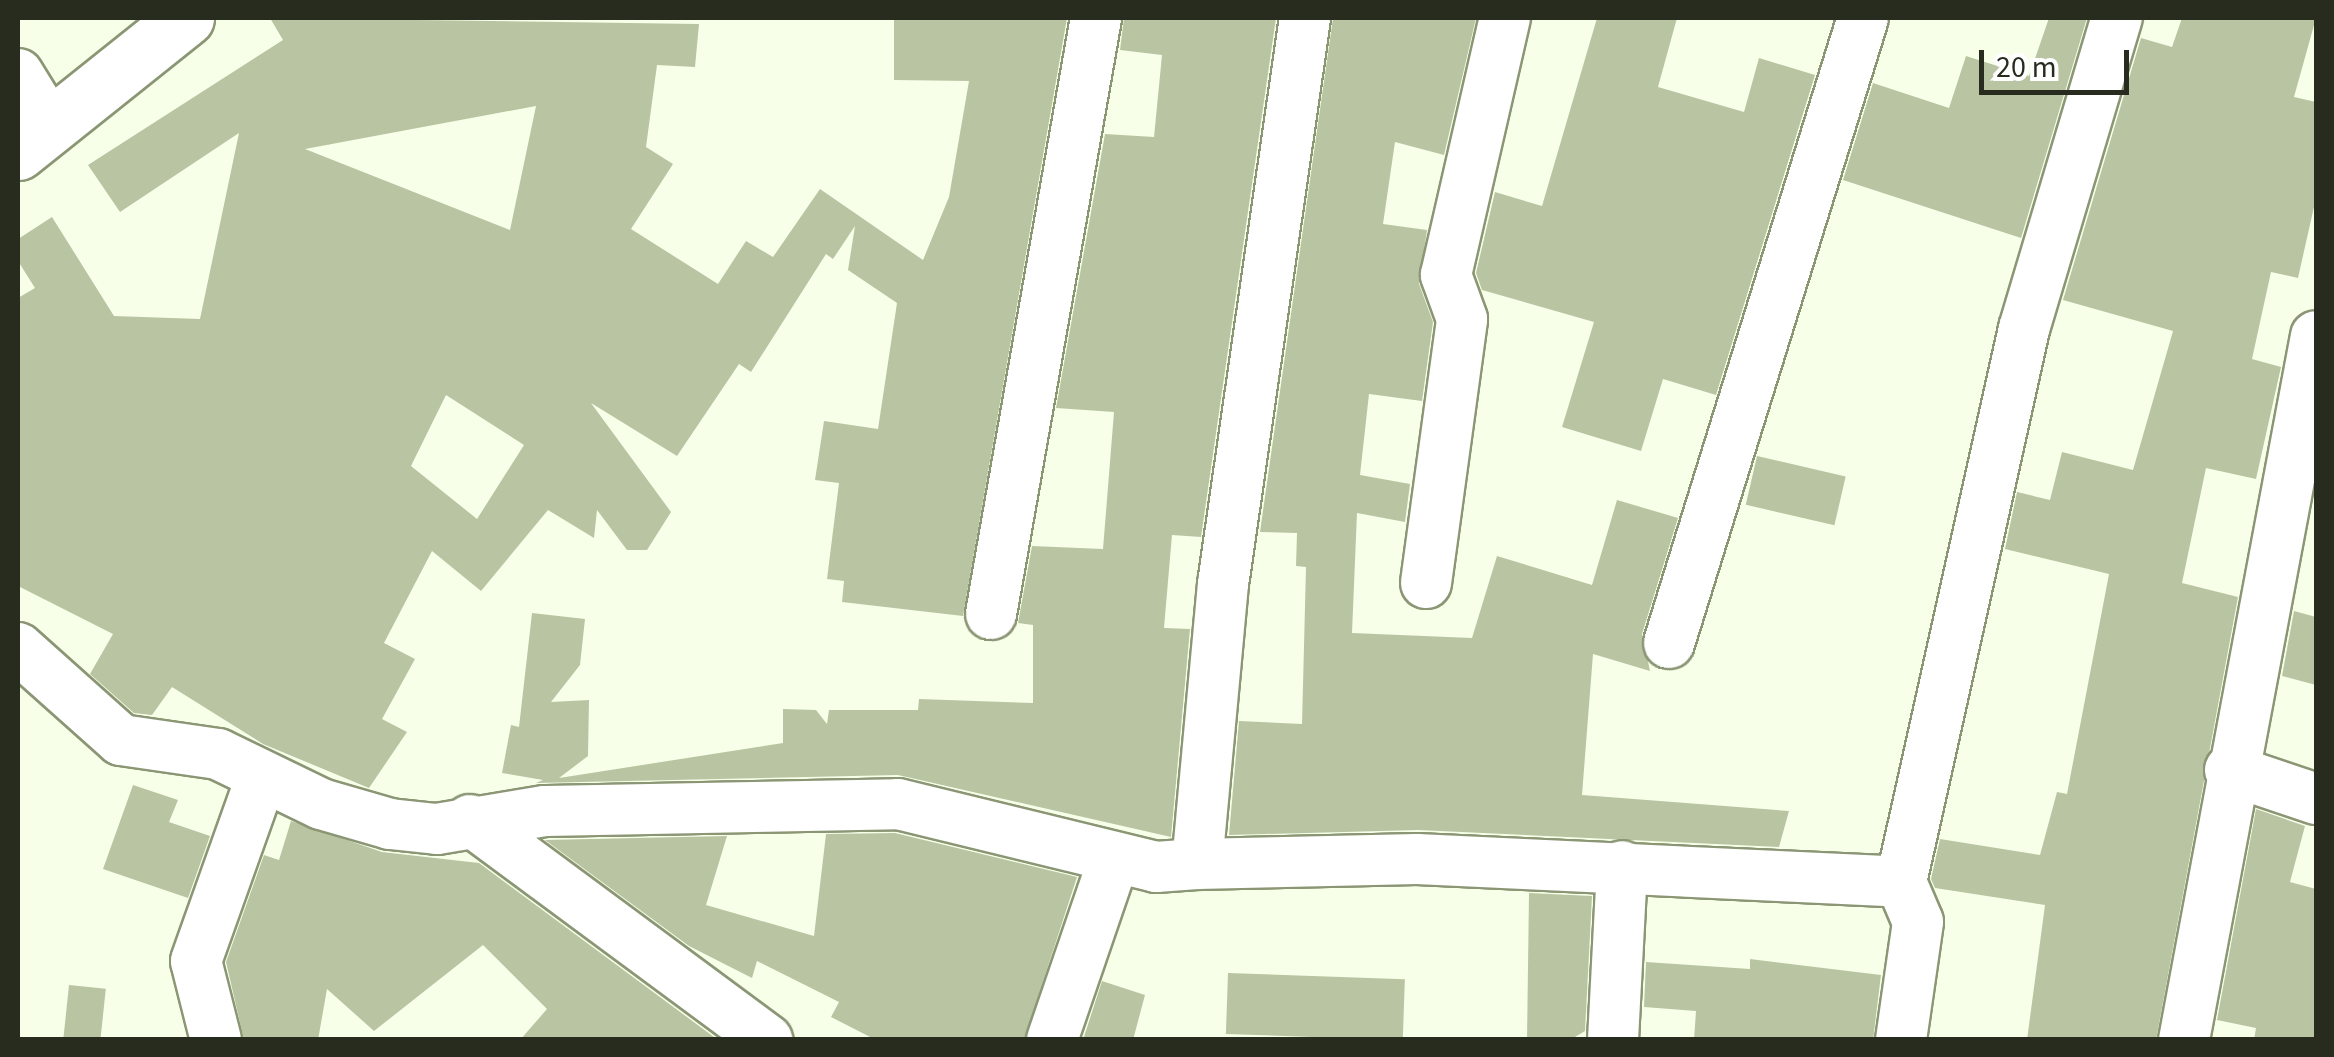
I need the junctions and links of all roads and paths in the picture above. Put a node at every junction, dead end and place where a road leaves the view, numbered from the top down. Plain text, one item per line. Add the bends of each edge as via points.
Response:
1 (186, 18) edge
2 (1096, 18) edge
3 (1306, 18) edge
4 (1504, 18) edge
5 (1863, 18) edge
6 (2117, 18) edge
7 (18, 74) edge
8 (34, 139) edge
9 (2316, 336) edge
10 (2305, 450) edge
11 (1426, 583) dead end
12 (991, 614) dead end
13 (1669, 643) dead end
14 (18, 648) edge
15 (2230, 770) junction
16 (262, 776) junction
17 (2316, 799) edge
18 (470, 820) junction
19 (1114, 859) junction
20 (1198, 864) junction
21 (1622, 866) junction
22 (1901, 882) junction
23 (216, 1040) edge
24 (767, 1040) edge
25 (1052, 1040) edge
26 (1613, 1040) edge
27 (1901, 1040) edge
28 (2184, 1040) edge

1 - 8 street
2 - 12 street
3 - 20 street via 1223,584
4 - 11 street via 1446,275 1462,319
5 - 13 street
6 - 22 street via 2024,329
7 - 8 street
9 - 10 street
10 - 15 street
14 - 16 street via 121,740 218,754
15 - 17 street
15 - 28 street
16 - 18 street via 390,824 438,829
16 - 23 street via 196,961
18 - 19 street via 898,804
18 - 24 street
19 - 20 street
19 - 25 street
20 - 21 street
21 - 22 street
21 - 26 street
22 - 27 street via 1918,922

